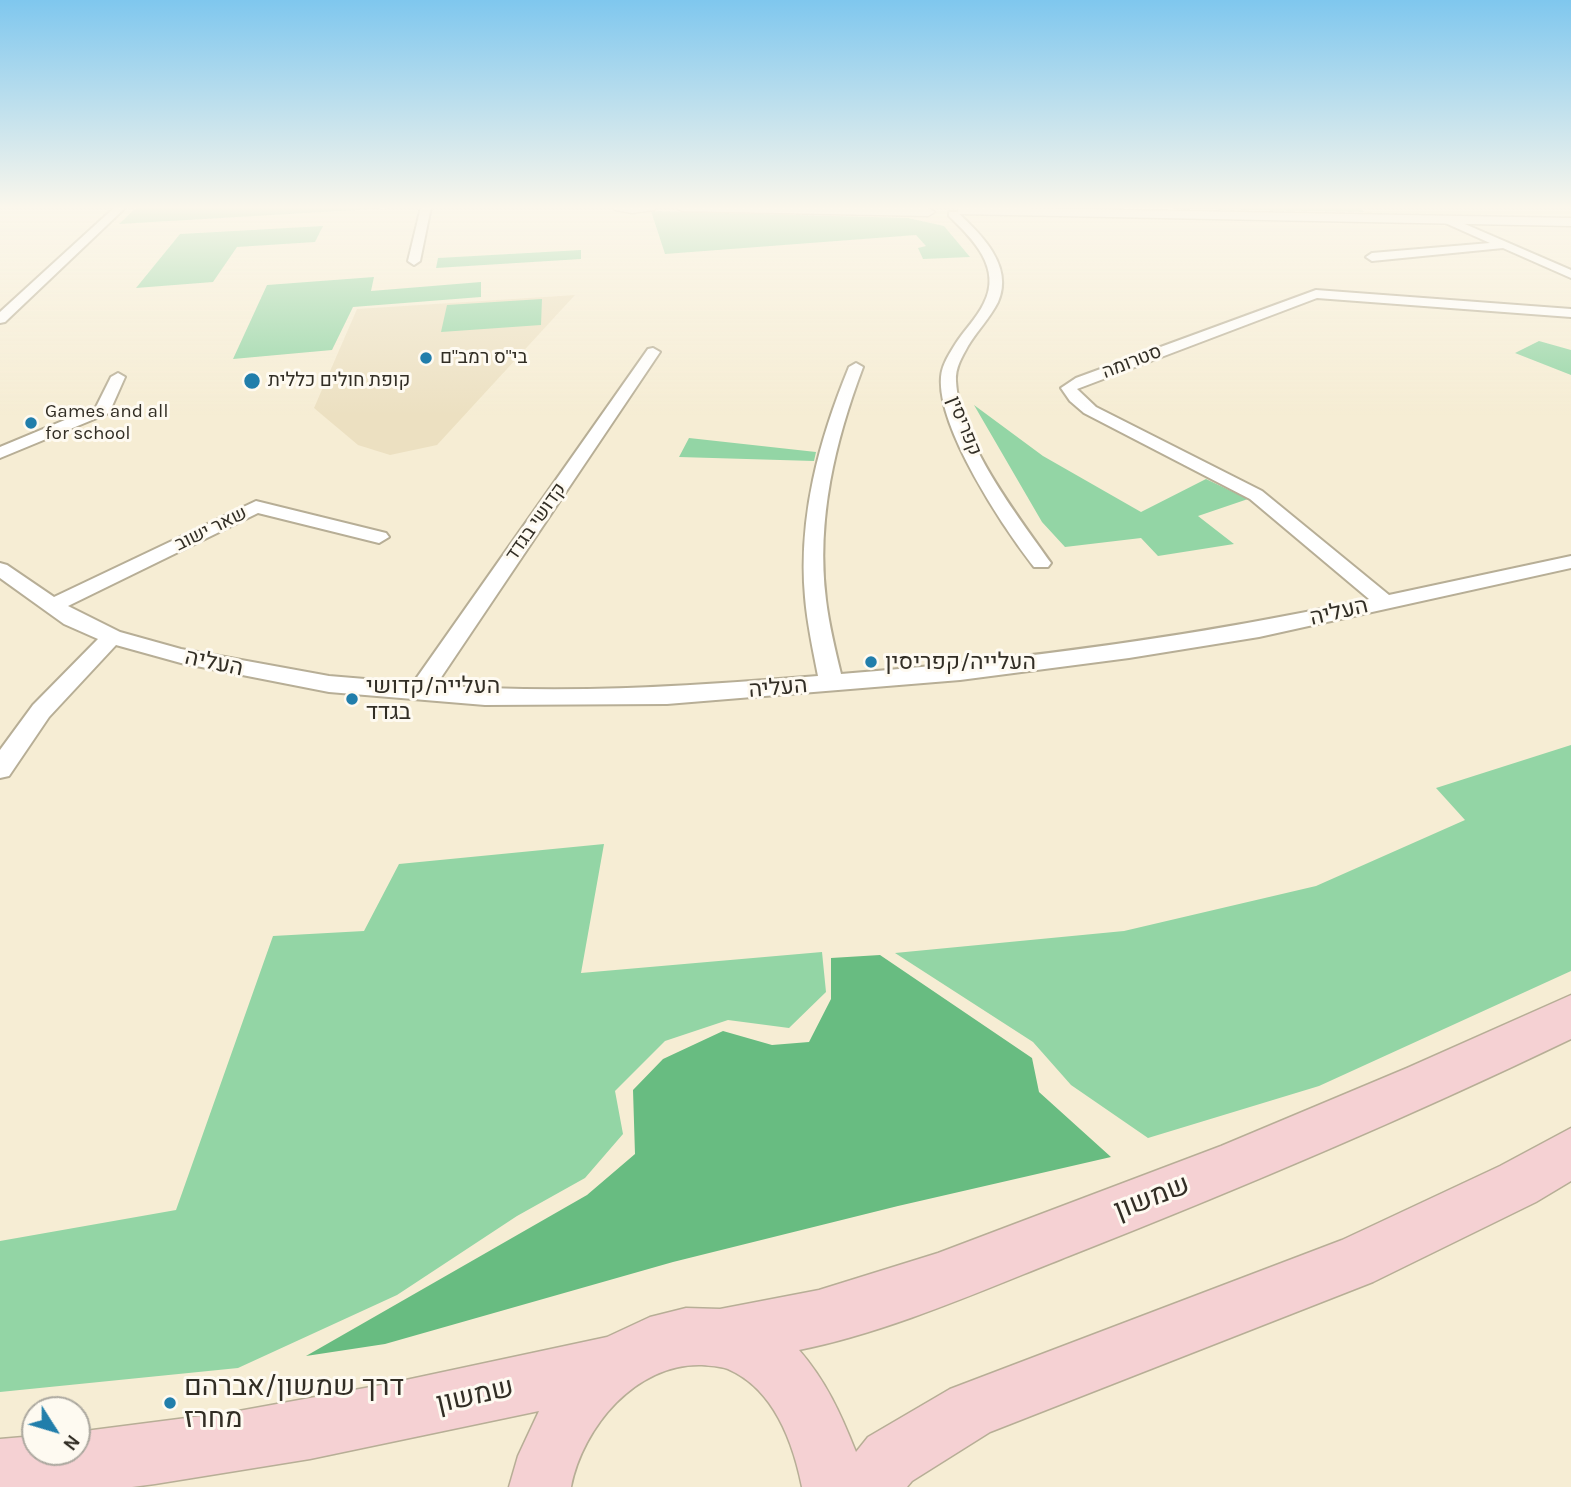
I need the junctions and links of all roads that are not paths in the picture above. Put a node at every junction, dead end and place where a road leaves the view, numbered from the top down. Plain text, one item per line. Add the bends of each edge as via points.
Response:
1 (44, 276) edge
2 (995, 276) edge
3 (3, 313) edge
4 (1571, 313) edge
5 (653, 352) dead end
6 (856, 367) dead end
7 (118, 377) dead end
8 (0, 453) edge
9 (379, 537) dead end
10 (1571, 562) edge
11 (1041, 563) dead end
12 (0, 569) edge
13 (1385, 601) junction
14 (52, 606) junction
15 (112, 637) junction
16 (831, 683) junction
17 (419, 692) junction
18 (0, 769) edge
19 (1571, 1016) edge
20 (1571, 1153) edge
21 (719, 1338) junction
22 (616, 1364) junction
23 (0, 1470) edge
24 (540, 1487) edge
25 (833, 1487) edge
26 (868, 1487) edge

1 - 3 street
2 - 11 street, קפריסין via 994,297 955,356 948,377 949,401 996,499
4 - 13 street, סטרומה via 1315,294 1069,388 1090,410 1256,495
5 - 17 street, קדושי בגדד
6 - 16 street via 836,415 815,519 814,597
7 - 8 street via 103,411
9 - 14 street, שאר ישוב via 256,507
10 - 13 street, העליה
12 - 14 street, העליה
13 - 16 street, העליה via 1259,630 1129,651 960,673
14 - 15 street, העליה
15 - 17 street, העליה via 258,673
15 - 18 street via 41,711
16 - 17 street, העליה via 667,696 485,697
19 - 21 main road, שמשון via 1424,1085 1221,1171 938,1280 818,1318
20 - 26 main road via 1518,1184 1354,1263 971,1410 890,1459
21 - 22 main road via 677,1337
21 - 25 main road via 758,1353 794,1386 820,1431
22 - 23 main road, שמשון via 447,1404 250,1440
22 - 24 main road via 564,1426 550,1452

